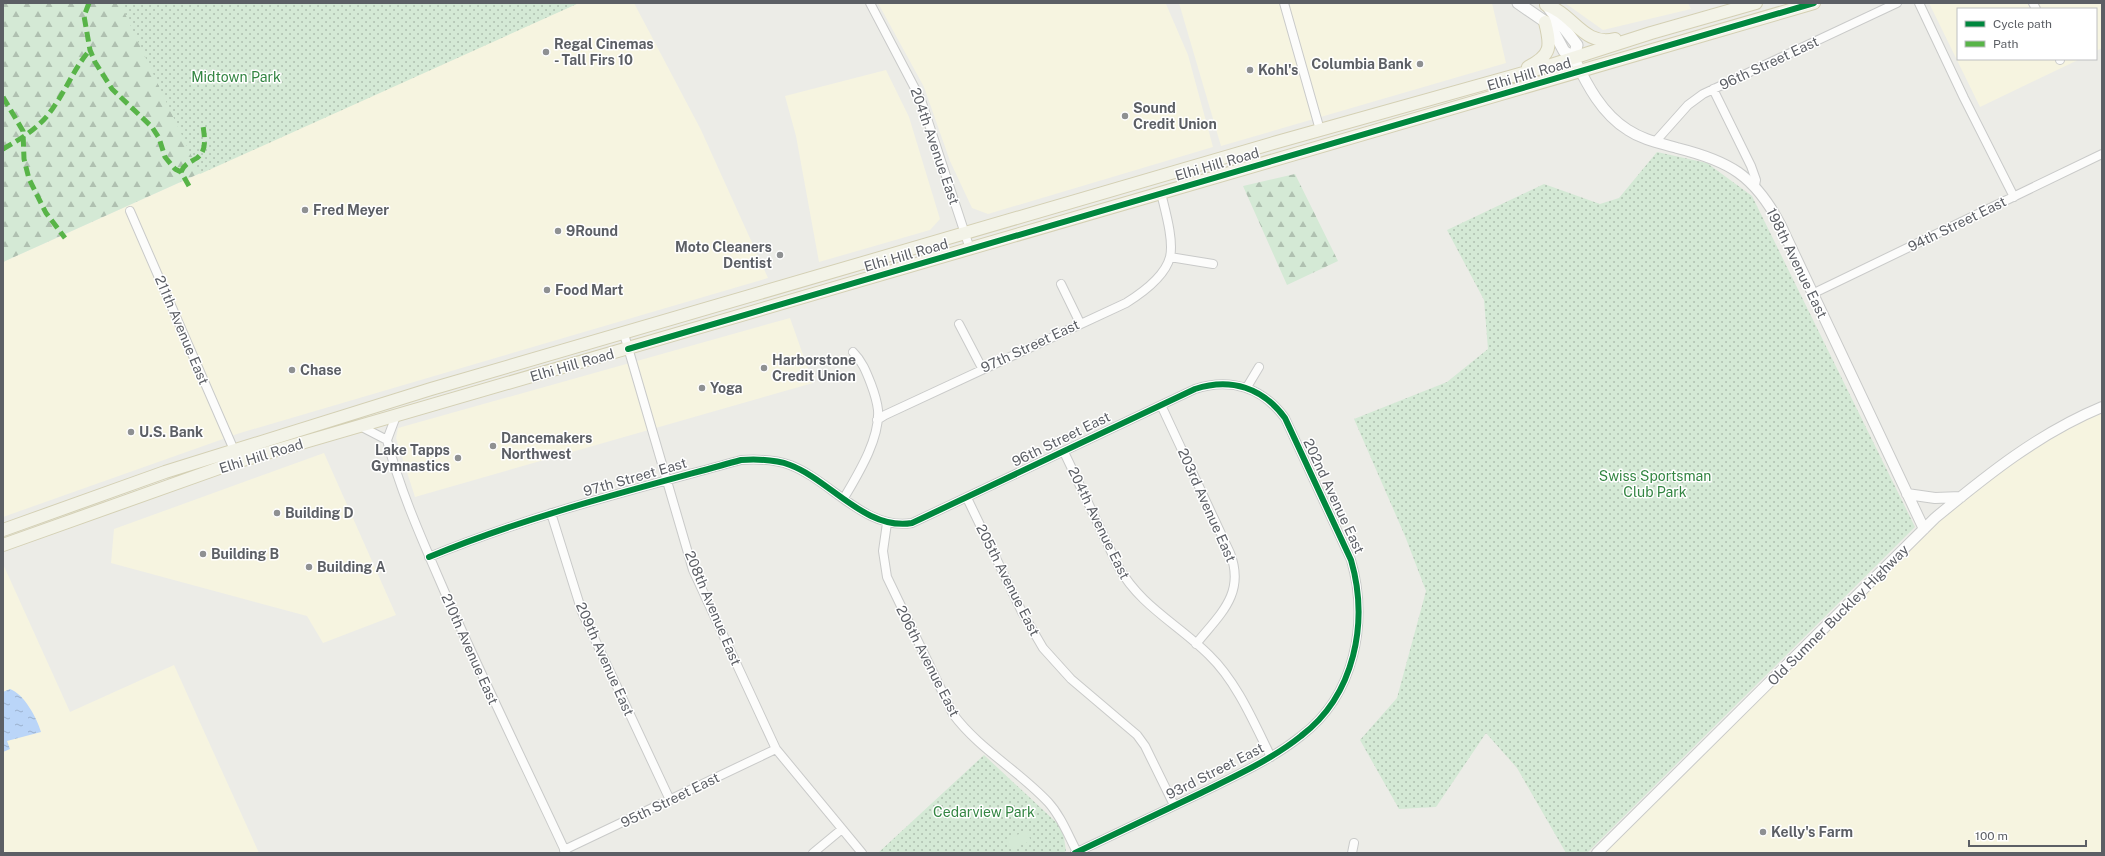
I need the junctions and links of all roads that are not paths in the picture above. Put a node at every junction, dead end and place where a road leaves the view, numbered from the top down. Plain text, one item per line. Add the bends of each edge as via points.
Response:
1 (870, 3) edge
2 (1284, 3) edge
3 (1518, 3) edge
4 (1756, 3) edge
5 (1814, 3) edge
6 (1897, 3) edge
7 (1919, 3) edge
8 (1544, 4) edge
9 (1545, 22) junction
10 (1651, 33) junction
11 (1574, 58) junction
12 (1580, 71) junction
13 (1490, 82) junction
14 (1713, 89) junction
15 (1320, 130) junction
16 (1655, 142) junction
17 (2102, 154) edge
18 (1755, 185) junction
19 (1161, 193) junction
20 (2014, 197) junction
21 (130, 211) dead end
22 (965, 233) junction
23 (970, 249) junction
24 (1170, 257) junction
25 (1213, 264) dead end
26 (1061, 284) dead end
27 (1812, 294) junction
28 (1080, 322) junction
29 (958, 324) dead end
30 (624, 334) junction
31 (628, 349) junction
32 (853, 352) dead end
33 (1259, 367) dead end
34 (982, 368) junction
35 (1247, 387) junction
36 (1160, 405) junction
37 (2102, 407) edge
38 (396, 416) junction
39 (877, 420) junction
40 (360, 426) junction
41 (387, 440) junction
42 (234, 450) junction
43 (1064, 452) junction
44 (667, 481) junction
45 (1907, 494) junction
46 (1961, 497) junction
47 (844, 498) junction
48 (967, 498) junction
49 (551, 513) junction
50 (887, 523) junction
51 (1924, 529) junction
52 (3, 530) edge
53 (3, 545) edge
54 (429, 557) junction
55 (1196, 644) junction
56 (1344, 682) joint
57 (776, 749) junction
58 (1271, 757) junction
59 (670, 800) junction
60 (1174, 805) junction
61 (842, 829) junction
62 (1354, 843) dead end
63 (565, 852) edge
64 (813, 853) edge
65 (862, 853) edge
66 (1076, 853) edge
67 (1352, 853) edge
68 (1597, 853) edge

1 - 22 street, 204th Avenue East via 922,100
2 - 15 street
3 - 9 main road
4 - 10 main road, Elhi Hill Road
5 - 12 main road, Elhi Hill Road
6 - 14 street, 96th Street East
7 - 20 street
8 - 10 main road via 1556,8 1590,37 1599,41
8 - 11 main road via 1576,45
9 - 11 main road via 1557,36 1564,51
9 - 13 main road via 1550,49 1541,60
10 - 11 main road, Elhi Hill Road
11 - 12 street, 198th Avenue East
11 - 13 main road, Elhi Hill Road
12 - 16 street, 198th Avenue East via 1602,105 1614,118 1629,131
12 - 19 main road, Elhi Hill Road
13 - 15 main road, Elhi Hill Road
14 - 16 street, 96th Street East via 1688,105
14 - 18 street via 1751,166 1756,180
15 - 22 main road, Elhi Hill Road
16 - 18 street, 198th Avenue East via 1709,156
17 - 20 street, 94th Street East
18 - 27 street, 198th Avenue East via 1775,214
19 - 23 main road, Elhi Hill Road
19 - 24 street via 1169,231
20 - 27 street, 94th Street East
21 - 42 street, 211th Avenue East
22 - 23 street, 204th Avenue East
22 - 30 main road, Elhi Hill Road
23 - 31 main road, Elhi Hill Road
24 - 25 street
24 - 28 street, 97th Street East via 1167,265 1142,293 1126,303
26 - 28 street
27 - 45 street, 198th Avenue East
28 - 34 street, 97th Street East
29 - 34 street
30 - 31 street, 208th Avenue East
30 - 42 main road, Elhi Hill Road via 445,385
31 - 38 main road, Elhi Hill Road
31 - 44 street, 208th Avenue East
32 - 39 street via 861,360 866,371 878,410
33 - 35 street
34 - 39 street, 97th Street East
35 - 36 street, 96th Street East via 1230,383 1206,385
35 - 56 street, 202nd Avenue East via 1273,404 1285,418 1352,560 1359,618 1355,650
36 - 43 street, 96th Street East
36 - 55 street, 203rd Avenue East via 1230,553 1235,570 1234,588 1229,601
37 - 46 street, Old Sumner Buckley Highway via 2035,442 1987,474
38 - 40 main road, Elhi Hill Road
38 - 41 street
39 - 47 street via 866,459
40 - 41 street
40 - 53 main road, Elhi Hill Road via 236,462
41 - 54 street, 210th Avenue East via 405,499
42 - 52 main road, Elhi Hill Road via 158,474
43 - 48 street, 96th Street East
43 - 55 street, 204th Avenue East via 1129,584 1146,604
44 - 47 street, 97th Street East via 741,460 770,460 797,468
44 - 49 street, 97th Street East
44 - 57 street, 208th Avenue East via 693,570
45 - 46 street via 1935,498
45 - 51 street, 198th Avenue East
46 - 51 street, Old Sumner Buckley Highway
47 - 50 street via 872,517
48 - 50 street, 96th Street East via 916,521
48 - 60 street, 205th Avenue East via 1036,636 1052,659 1071,679 1137,735
49 - 54 street, 97th Street East via 498,529
49 - 59 street, 209th Avenue East via 582,612
50 - 66 street, 206th Avenue East via 883,551 887,577 953,714 968,734 1049,803 1061,820
51 - 68 street, Old Sumner Buckley Highway
54 - 63 street, 210th Avenue East via 486,686
55 - 58 street, 204th Avenue East via 1216,663 1233,686
56 - 58 street, 93rd Street East via 1313,725 1302,736
57 - 59 street, 95th Street East
57 - 61 street, 208th Avenue East
58 - 60 street, 93rd Street East
59 - 63 street, 95th Street East
60 - 66 street, 93rd Street East
61 - 64 street
61 - 65 street, 208th Avenue East
62 - 67 street

